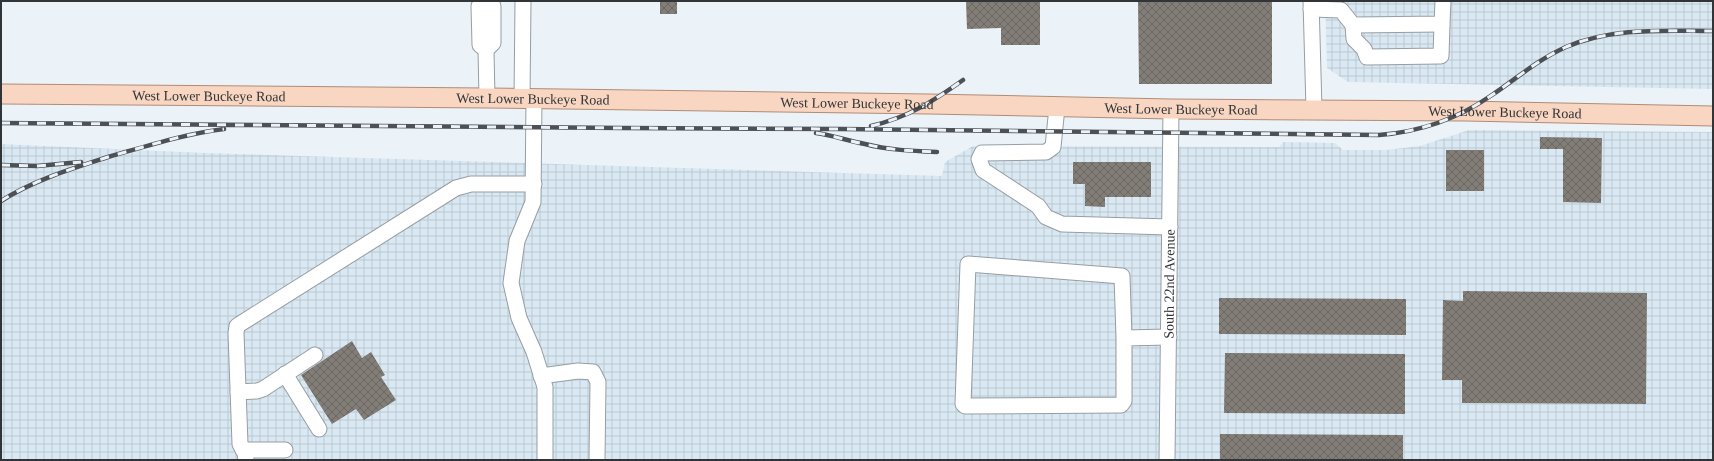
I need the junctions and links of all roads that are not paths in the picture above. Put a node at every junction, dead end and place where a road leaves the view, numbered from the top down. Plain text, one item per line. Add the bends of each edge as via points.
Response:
1 (484, 1) edge
2 (489, 1) edge
3 (523, 1) edge
4 (1442, 1) edge
5 (1311, 5) edge
6 (1349, 13) edge
7 (1442, 24) junction
8 (486, 50) junction
9 (1, 94) edge
10 (487, 98) junction
11 (528, 99) junction
12 (1057, 107) junction
13 (1171, 109) junction
14 (1314, 109) junction
15 (1713, 116) edge
16 (534, 184) junction
17 (1170, 227) junction
18 (1169, 337) junction
19 (1124, 338) junction
20 (315, 356) dead end
21 (285, 374) junction
22 (541, 376) junction
23 (238, 392) junction
24 (319, 429) dead end
25 (285, 450) dead end
26 (244, 455) edge
27 (545, 460) edge
28 (597, 460) edge
29 (1167, 460) edge

1 - 8 street via 479,6 480,44
2 - 8 street via 493,6 493,43
3 - 11 street
4 - 7 street
5 - 6 street
5 - 14 street
6 - 7 street
6 - 7 street via 1354,39 1364,49 1367,57 1441,56
8 - 10 street
9 - 10 main road, West Lower Buckeye Road
10 - 11 main road, West Lower Buckeye Road
11 - 12 main road, West Lower Buckeye Road
11 - 16 street
12 - 13 main road, West Lower Buckeye Road
12 - 17 street via 1053,147 1046,152 982,153 979,159 983,170 1038,206 1046,217 1062,224
13 - 14 main road, West Lower Buckeye Road
13 - 17 street, South 22nd Avenue
14 - 15 main road, West Lower Buckeye Road
16 - 22 street via 533,202 517,241 511,283 519,318
16 - 23 street via 471,184 456,188 237,326
17 - 18 street, South 22nd Avenue
18 - 19 street
18 - 29 street, South 22nd Avenue
19 - 19 street via 1124,401 1121,405 963,404 968,264 1122,276
20 - 21 street
21 - 23 street via 257,391
21 - 24 street
22 - 27 street via 545,387
22 - 28 street via 578,371 593,372 598,382
23 - 26 street via 240,444
25 - 26 street

